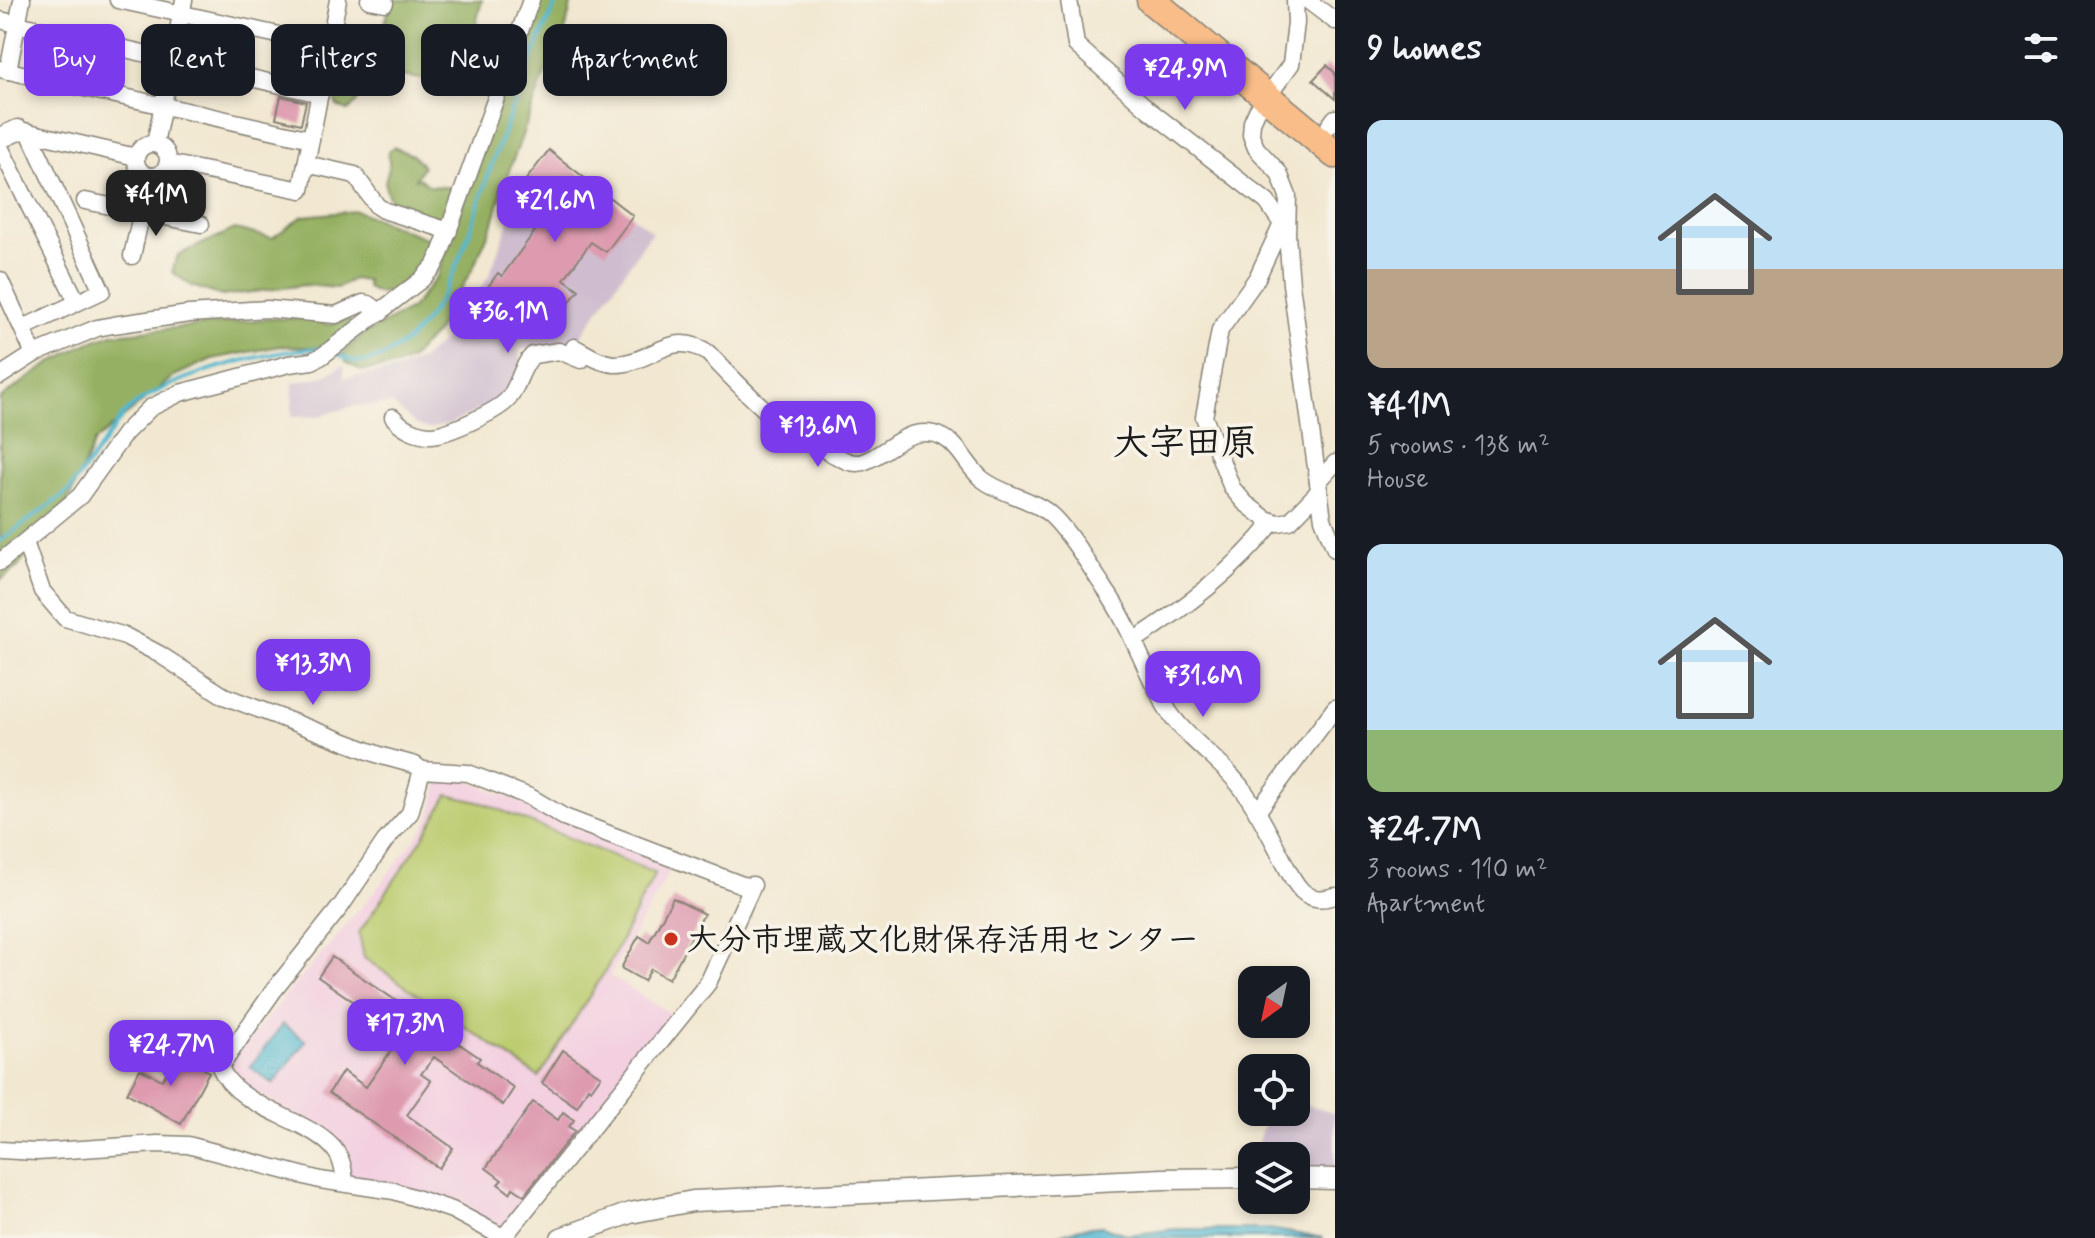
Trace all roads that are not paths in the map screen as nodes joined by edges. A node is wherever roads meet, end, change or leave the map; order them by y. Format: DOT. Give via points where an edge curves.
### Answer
graph roads {
  1 [pos="22,0"];
  2 [pos="118,0"];
  3 [pos="338,0"];
  4 [pos="531,0"];
  5 [pos="1069,0"];
  6 [pos="1151,0"];
  7 [pos="1176,0"];
  8 [pos="1295,0"];
  9 [pos="1318,3"];
  10 [pos="182,7"];
  11 [pos="0,20"];
  12 [pos="1335,21"];
  13 [pos="17,24"];
  14 [pos="333,24"];
  15 [pos="271,31"];
  16 [pos="141,53"];
  17 [pos="4,70"];
  18 [pos="1273,90"];
  19 [pos="165,96"];
  20 [pos="320,96"];
  21 [pos="163,105"];
  22 [pos="1333,125"];
  23 [pos="16,133"];
  24 [pos="311,139"];
  25 [pos="155,144"];
  26 [pos="0,147"];
  27 [pos="1335,154"];
  28 [pos="136,157"];
  29 [pos="168,163"];
  30 [pos="306,164"];
  31 [pos="150,176"];
  32 [pos="85,201"];
  33 [pos="141,212"];
  34 [pos="1285,223"];
  35 [pos="201,224"];
  36 [pos="449,231"];
  37 [pos="132,256"];
  38 [pos="0,280"];
  39 [pos="77,302"];
  40 [pos="381,313"];
  41 [pos="23,328"];
  42 [pos="574,347"];
  43 [pos="34,354"];
  44 [pos="633,361"];
  45 [pos="0,376"];
  46 [pos="393,417"];
  47 [pos="1335,463"];
  48 [pos="1319,486"];
  49 [pos="1273,522"];
  50 [pos="25,542"];
  51 [pos="1335,549"];
  52 [pos="0,562"];
  53 [pos="1135,640"];
  54 [pos="1335,708"];
  55 [pos="422,770"];
  56 [pos="1257,812"];
  57 [pos="1335,896"];
  58 [pos="0,1150"];
  59 [pos="1238,1178"];
  60 [pos="1310,1178"];
  61 [pos="1335,1179"];
  62 [pos="345,1183"];
  63 [pos="503,1237"];
  64 [pos="561,1238"];
  1 -- 13 [label="street"];
  2 -- 10 [label="street"];
  3 -- 14 [label="street"];
  4 -- 36 [label="street"];
  5 -- 34 [label="street" via="1076,45 1267,202"];
  6 -- 18 [label="highway"];
  7 -- 18 [label="highway"];
  8 -- 18 [label="street" via="1293,59"];
  9 -- 12 [label="street"];
  10 -- 15 [label="street"];
  11 -- 13 [label="street"];
  13 -- 16 [label="street"];
  13 -- 17 [label="street"];
  17 -- 21 [label="street"];
  18 -- 22 [label="highway"];
  18 -- 27 [label="highway"];
  18 -- 34 [label="street" via="1253,118 1251,135 1281,177 1288,196"];
  19 -- 21 [label="street"];
  20 -- 24 [label="street"];
  21 -- 24 [label="street"];
  21 -- 25 [label="street"];
  23 -- 28 [label="street"];
  23 -- 39 [label="street" via="102,291"];
  24 -- 30 [label="street"];
  25 -- 28 [label="street" via="141,148"];
  25 -- 29 [label="street" via="167,153"];
  26 -- 39 [label="street"];
  28 -- 31 [label="street" via="137,167"];
  29 -- 30 [label="street" via="301,190"];
  29 -- 31 [label="street"];
  30 -- 36 [label="street" via="355,175 383,210"];
  31 -- 33 [label="street"];
  32 -- 33 [label="street"];
  33 -- 35 [label="street"];
  33 -- 37 [label="street"];
  34 -- 48 [label="street"];
  34 -- 49 [label="street" via="1257,278 1220,330 1203,413 1232,488"];
  36 -- 40 [label="street" via="434,266"];
  38 -- 41 [label="street"];
  39 -- 41 [label="street"];
  40 -- 43 [label="street" via="363,303 336,315 278,309 189,314 97,328"];
  40 -- 50 [label="street" via="312,361 159,402 132,423 85,491"];
  41 -- 43 [label="street"];
  42 -- 44 [label="street" via="605,362"];
  43 -- 45 [label="street"];
  44 -- 46 [label="street" via="607,371 559,351 538,353 529,358 504,403 447,431 421,434"];
  44 -- 53 [label="street" via="667,346 698,345 779,424 851,463 868,460 908,435 940,436 962,452 984,480 1035,504 1057,522"];
  47 -- 48 [label="street"];
  48 -- 49 [label="street" via="1290,521"];
  48 -- 51 [label="street" via="1325,528"];
  49 -- 53 [label="street" via="1241,559"];
  50 -- 52 [label="street"];
  50 -- 55 [label="street" via="42,591 65,618 125,636 224,696"];
  53 -- 56 [label="street" via="1167,709 1226,767"];
  54 -- 56 [label="street"];
  55 -- 62 [label="street" via="410,813 220,1067 253,1101 335,1150"];
  55 -- 63 [label="street" via="468,773 581,824 753,885 708,983"];
  56 -- 57 [label="street" via="1298,887 1314,898"];
  58 -- 62 [label="street" via="188,1145"];
  59 -- 64 [label="street" via="693,1201 630,1213"];
  60 -- 61 [label="street"];
  62 -- 63 [label="street" via="382,1187 443,1207"];
}
